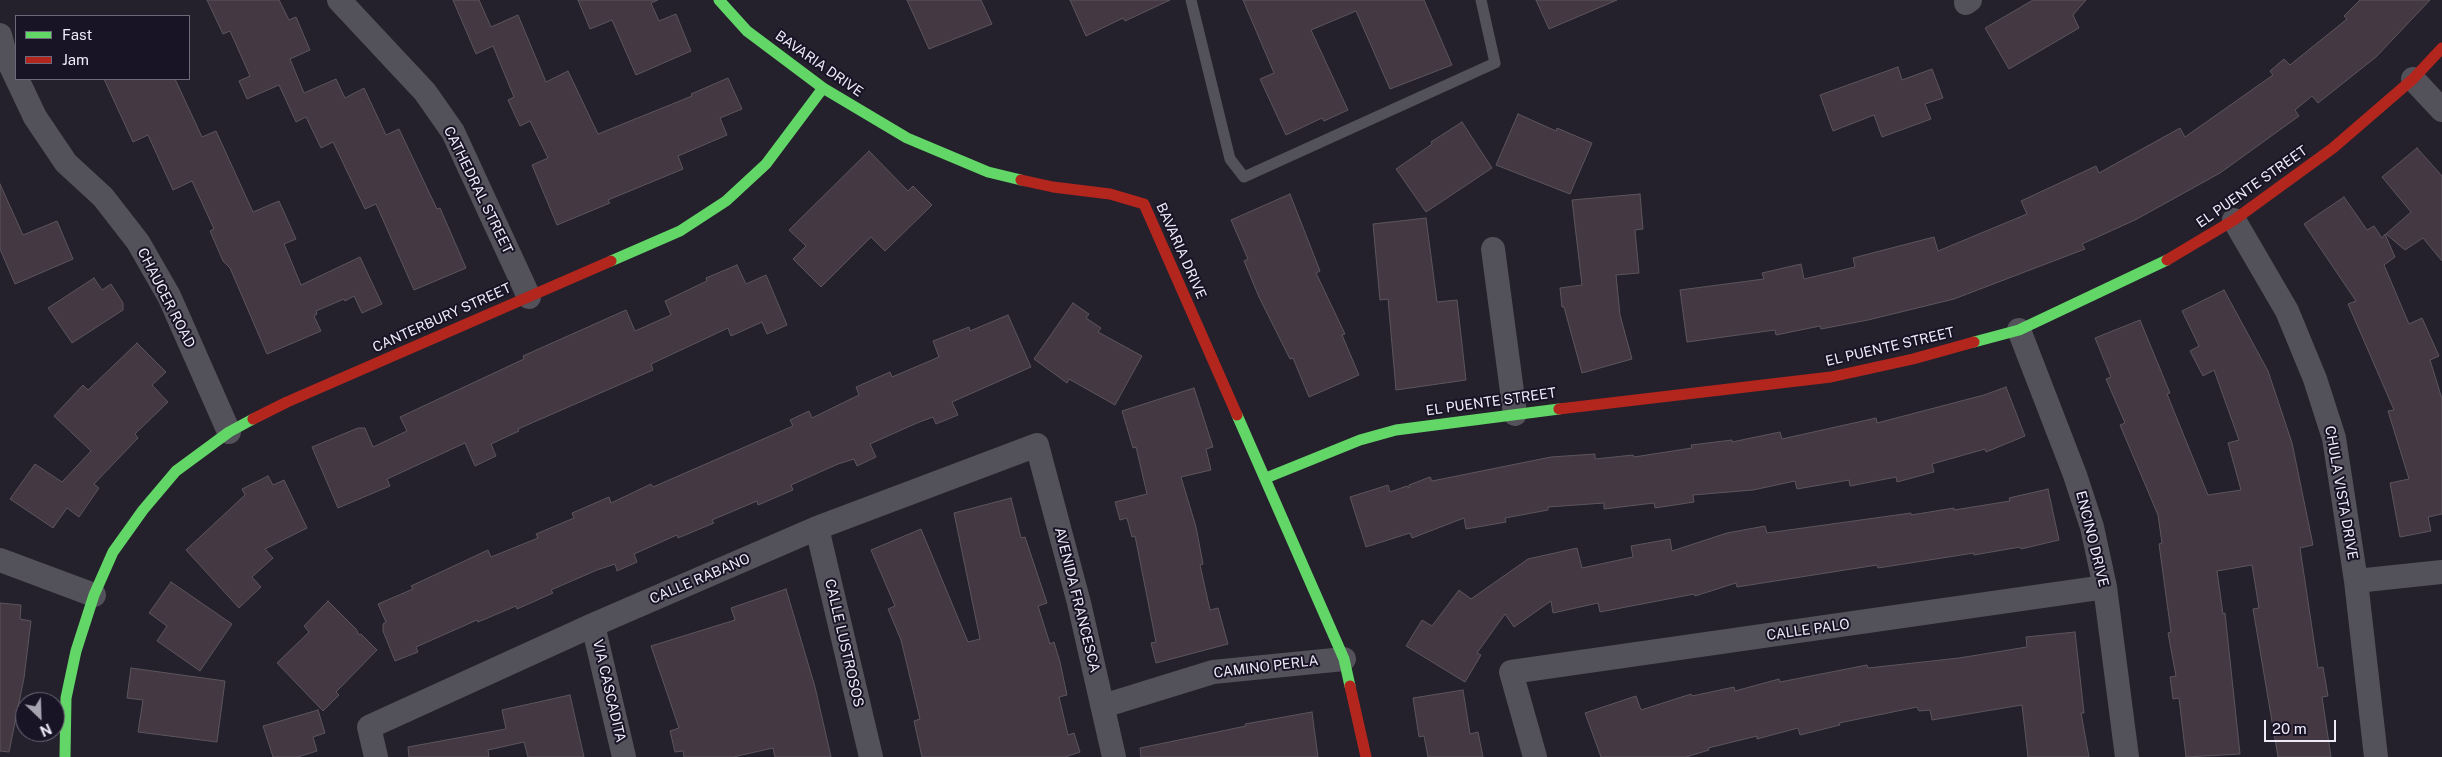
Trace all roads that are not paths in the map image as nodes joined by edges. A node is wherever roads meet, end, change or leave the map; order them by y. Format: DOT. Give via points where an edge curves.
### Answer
graph roads {
  1 [pos="339,0"];
  2 [pos="718,0"];
  3 [pos="1191,0"];
  4 [pos="1481,0"];
  5 [pos="0,35"];
  6 [pos="2442,48"];
  7 [pos="15,74"];
  8 [pos="18,80"];
  9 [pos="2413,80"];
  10 [pos="823,88"];
  11 [pos="2442,110"];
  12 [pos="2234,220"];
  13 [pos="1493,249"];
  14 [pos="529,297"];
  15 [pos="2020,330"];
  16 [pos="1515,414"];
  17 [pos="229,432"];
  18 [pos="1037,445"];
  19 [pos="1266,478"];
  20 [pos="818,528"];
  21 [pos="0,560"];
  22 [pos="2442,572"];
  23 [pos="2356,581"];
  24 [pos="2105,587"];
  25 [pos="94,595"];
  26 [pos="593,625"];
  27 [pos="1344,658"];
  28 [pos="1103,706"];
  29 [pos="65,757"];
  30 [pos="376,757"];
  31 [pos="624,757"];
  32 [pos="871,757"];
  33 [pos="1114,757"];
  34 [pos="1366,757"];
  35 [pos="1535,757"];
  36 [pos="2127,757"];
  37 [pos="2376,757"];
  1 -- 14 [label="street, CATHEDRAL STREET" via="426,92 453,132"];
  2 -- 10 [label="street, BAVARIA DRIVE" via="747,31"];
  3 -- 4 [label="lane" via="1230,159 1244,177 1495,62"];
  5 -- 7 [label="street, CHAUCER ROAD"];
  6 -- 9 [label="street, EL PUENTE STREET"];
  8 -- 17 [label="street, CHAUCER ROAD" via="35,117 66,163 103,197 138,242 169,296"];
  9 -- 11 [label="street"];
  9 -- 12 [label="street, EL PUENTE STREET" via="2333,148"];
  10 -- 14 [label="street, CANTERBURY STREET" via="766,164 726,201 680,231"];
  10 -- 19 [label="street, BAVARIA DRIVE" via="907,138 988,172 1053,187 1110,194 1144,204"];
  12 -- 15 [label="street, EL PUENTE STREET" via="2180,254"];
  12 -- 23 [label="street, CHULA VISTA DRIVE" via="2287,311 2316,379 2334,438"];
  13 -- 16 [label="street"];
  14 -- 17 [label="street, CANTERBURY STREET" via="287,402"];
  15 -- 16 [label="street, EL PUENTE STREET" via="1831,377"];
  15 -- 24 [label="street, ENCINO DRIVE" via="2076,475"];
  16 -- 19 [label="street, EL PUENTE STREET" via="1387,433 1360,440"];
  17 -- 25 [label="street, CANTERBURY STREET" via="176,471 143,510 113,552"];
  18 -- 20 [label="street, CALLE RABANO"];
  18 -- 28 [label="street, AVENIDA FRANCESCA"];
  19 -- 27 [label="street, BAVARIA DRIVE"];
  20 -- 26 [label="street, CALLE RABANO"];
  20 -- 32 [label="street, CALLE LUSTROSOS"];
  21 -- 25 [label="street"];
  22 -- 23 [label="street"];
  23 -- 37 [label="street, CHULA VISTA DRIVE"];
  24 -- 35 [label="street, CALLE PALO" via="1511,672"];
  24 -- 36 [label="street, ENCINO DRIVE"];
  25 -- 29 [label="street, CANTERBURY STREET" via="76,651 66,698"];
  26 -- 30 [label="street, CALLE RABANO" via="369,726"];
  26 -- 31 [label="street, VIA CASCADITA"];
  27 -- 28 [label="street, CAMINO PERLA" via="1213,672"];
  27 -- 34 [label="street, BAVARIA DRIVE"];
  28 -- 33 [label="street, AVENIDA FRANCESCA"];
}
